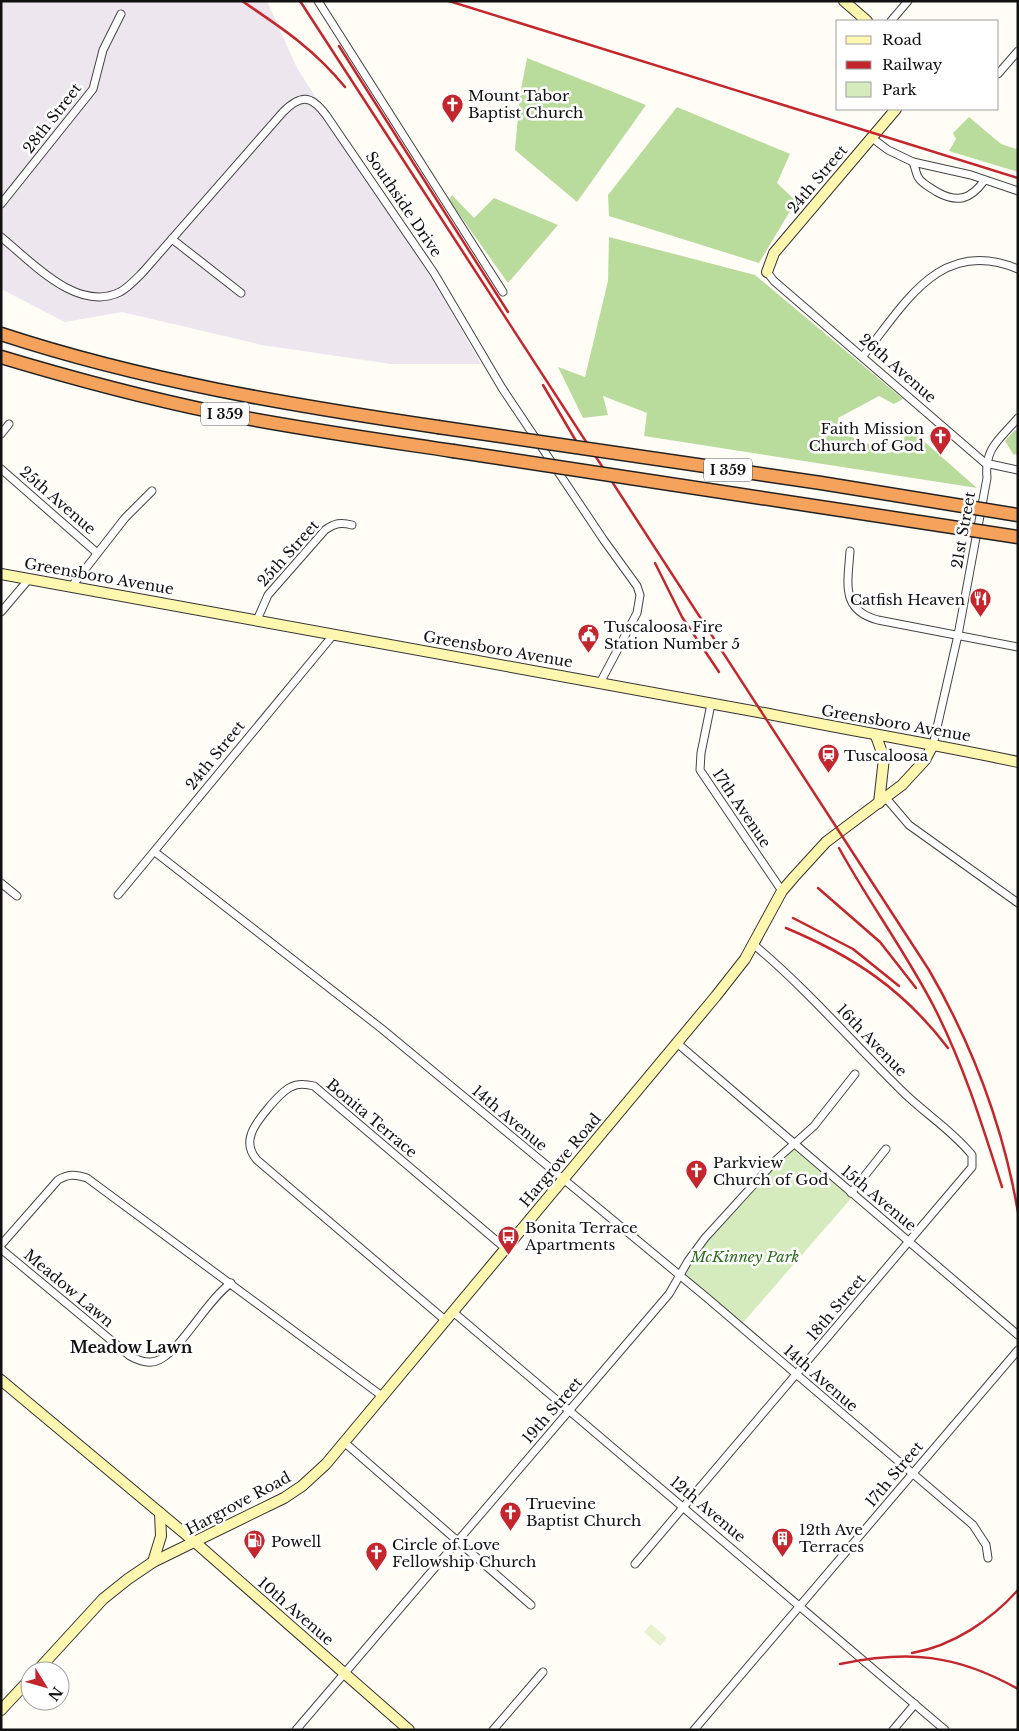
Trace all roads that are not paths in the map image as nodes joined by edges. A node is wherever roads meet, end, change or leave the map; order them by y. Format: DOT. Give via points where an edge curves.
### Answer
graph roads {
  1 [pos="318,1"];
  2 [pos="844,1"];
  3 [pos="908,1"];
  4 [pos="121,14"];
  5 [pos="866,20"];
  6 [pos="892,20"];
  7 [pos="1018,51"];
  8 [pos="999,73"];
  9 [pos="895,110"];
  10 [pos="872,138"];
  11 [pos="913,162"];
  12 [pos="984,181"];
  13 [pos="1018,191"];
  14 [pos="1,204"];
  15 [pos="1,237"];
  16 [pos="172,239"];
  17 [pos="1018,268"];
  18 [pos="767,272"];
  19 [pos="503,292"];
  20 [pos="241,293"];
  21 [pos="1,334"];
  22 [pos="1,356"];
  23 [pos="863,356"];
  24 [pos="1018,418"];
  25 [pos="9,424"];
  26 [pos="1,434"];
  27 [pos="985,464"];
  28 [pos="1,469"];
  29 [pos="1018,470"];
  30 [pos="152,491"];
  31 [pos="1018,515"];
  32 [pos="352,525"];
  33 [pos="1018,537"];
  34 [pos="850,551"];
  35 [pos="96,552"];
  36 [pos="1,574"];
  37 [pos="29,579"];
  38 [pos="72,586"];
  39 [pos="1,612"];
  40 [pos="257,620"];
  41 [pos="334,634"];
  42 [pos="958,635"];
  43 [pos="1018,647"];
  44 [pos="600,683"];
  45 [pos="710,704"];
  46 [pos="876,736"];
  47 [pos="933,744"];
  48 [pos="1018,762"];
  49 [pos="883,801"];
  50 [pos="155,852"];
  51 [pos="1,883"];
  52 [pos="782,891"];
  53 [pos="118,895"];
  54 [pos="17,896"];
  55 [pos="1018,903"];
  56 [pos="753,944"];
  57 [pos="677,1043"];
  58 [pos="855,1074"];
  59 [pos="794,1143"];
  60 [pos="886,1149"];
  61 [pos="972,1155"];
  62 [pos="563,1180"];
  63 [pos="851,1193"];
  64 [pos="909,1241"];
  65 [pos="1,1245"];
  66 [pos="505,1248"];
  67 [pos="1,1249"];
  68 [pos="680,1275"];
  69 [pos="231,1283"];
  70 [pos="452,1311"];
  71 [pos="445,1320"];
  72 [pos="1018,1335"];
  73 [pos="1018,1350"];
  74 [pos="798,1374"];
  75 [pos="1,1380"];
  76 [pos="382,1396"];
  77 [pos="570,1410"];
  78 [pos="344,1442"];
  79 [pos="912,1474"];
  80 [pos="684,1507"];
  81 [pos="160,1514"];
  82 [pos="457,1542"];
  83 [pos="196,1543"];
  84 [pos="988,1558"];
  85 [pos="153,1562"];
  86 [pos="635,1564"];
  87 [pos="531,1605"];
  88 [pos="800,1606"];
  89 [pos="46,1661"];
  90 [pos="543,1672"];
  91 [pos="345,1674"];
  92 [pos="20,1690"];
  93 [pos="914,1704"];
  94 [pos="1,1710"];
  95 [pos="296,1730"];
  96 [pos="410,1730"];
  97 [pos="493,1730"];
  98 [pos="694,1730"];
  99 [pos="893,1730"];
  100 [pos="945,1730"];
  1 -- 19 [label="street"];
  2 -- 5 [label="main road"];
  3 -- 6 [label="street"];
  4 -- 14 [label="street, 28th Street" via="103,50 93,89"];
  7 -- 8 [label="street"];
  9 -- 10 [label="main road, 24th Street"];
  10 -- 11 [label="street"];
  10 -- 18 [label="main road, 24th Street" via="774,253"];
  11 -- 12 [label="street"];
  11 -- 12 [label="street" via="918,177 949,198 962,198"];
  12 -- 13 [label="street"];
  15 -- 16 [label="street, Southside Drive" via="65,288 93,297 112,295 130,286"];
  16 -- 20 [label="street"];
  16 -- 44 [label="street, Southside Drive" via="290,105 307,98 321,108 434,273 502,388 638,586 637,614"];
  17 -- 23 [label="street" via="985,259 955,263 932,276 918,288"];
  18 -- 23 [label="street, 26th Avenue"];
  21 -- 31 [label="highway, I 359, bridge" via="75,357 262,400"];
  22 -- 33 [label="highway, I 359, bridge" via="112,388 281,424"];
  23 -- 27 [label="street, 26th Avenue"];
  24 -- 27 [label="street, 21st Street" via="988,453"];
  25 -- 26 [label="street"];
  27 -- 29 [label="street"];
  27 -- 42 [label="street, 21st Street" via="987,478"];
  28 -- 35 [label="street, 25th Avenue"];
  30 -- 35 [label="street"];
  32 -- 40 [label="street, 25th Street" via="333,524 325,530 268,595"];
  34 -- 42 [label="street" via="850,599 861,614"];
  35 -- 38 [label="street"];
  36 -- 37 [label="main road, Greensboro Avenue"];
  37 -- 38 [label="main road, Greensboro Avenue"];
  37 -- 39 [label="street"];
  38 -- 40 [label="main road, Greensboro Avenue"];
  40 -- 41 [label="main road, Greensboro Avenue"];
  41 -- 44 [label="main road, Greensboro Avenue"];
  41 -- 50 [label="street, 24th Street"];
  42 -- 43 [label="street"];
  42 -- 47 [label="street, 21st Street"];
  44 -- 45 [label="main road, Greensboro Avenue"];
  45 -- 46 [label="main road, Greensboro Avenue"];
  45 -- 52 [label="street, 17th Avenue" via="700,770"];
  46 -- 47 [label="main road, Greensboro Avenue"];
  46 -- 49 [label="main road" via="884,758"];
  47 -- 48 [label="main road, Greensboro Avenue"];
  47 -- 49 [label="main road, Hargrove Road" via="917,770"];
  49 -- 52 [label="main road, Hargrove Road" via="826,842"];
  49 -- 55 [label="street" via="909,825"];
  50 -- 53 [label="street, 24th Street"];
  50 -- 62 [label="street, 14th Avenue" via="382,1029"];
  51 -- 54 [label="street"];
  52 -- 56 [label="main road, Hargrove Road"];
  56 -- 57 [label="main road, Hargrove Road"];
  56 -- 61 [label="street, 16th Avenue"];
  57 -- 59 [label="street, 15th Avenue"];
  57 -- 62 [label="main road, Hargrove Road"];
  58 -- 59 [label="street, 19th Street" via="814,1126"];
  59 -- 63 [label="street, 15th Avenue"];
  59 -- 68 [label="street, 19th Street" via="718,1224"];
  60 -- 63 [label="street"];
  61 -- 64 [label="street, 18th Street" via="972,1167"];
  62 -- 66 [label="main road, Hargrove Road"];
  62 -- 68 [label="street, 14th Avenue"];
  63 -- 64 [label="street, 15th Avenue"];
  64 -- 72 [label="street, 15th Avenue"];
  64 -- 74 [label="street, 18th Street"];
  65 -- 69 [label="street" via="58,1180 67,1175 77,1175 95,1182"];
  66 -- 70 [label="main road, Hargrove Road"];
  66 -- 71 [label="street, Bonita Terrace" via="314,1086 300,1084 286,1090 256,1125 250,1145 257,1160"];
  67 -- 69 [label="street, Meadow Lawn" via="130,1356 148,1362 166,1356 219,1292"];
  68 -- 74 [label="street, 14th Avenue"];
  68 -- 77 [label="street, 19th Street" via="669,1294"];
  69 -- 76 [label="street"];
  70 -- 71 [label="main road, Hargrove Road"];
  70 -- 77 [label="street, 12th Avenue"];
  71 -- 76 [label="main road, Hargrove Road"];
  73 -- 79 [label="street, 17th Street"];
  74 -- 79 [label="street, 14th Avenue"];
  74 -- 80 [label="street, 18th Street"];
  75 -- 81 [label="main road, 10th Avenue"];
  76 -- 78 [label="main road, Hargrove Road"];
  77 -- 80 [label="street, 12th Avenue"];
  77 -- 82 [label="street, 19th Street"];
  78 -- 82 [label="street"];
  78 -- 83 [label="main road, Hargrove Road" via="326,1464 297,1490"];
  79 -- 84 [label="street, 14th Avenue" via="973,1525 986,1544"];
  79 -- 88 [label="street, 17th Street"];
  80 -- 86 [label="street, 18th Street"];
  80 -- 88 [label="street, 12th Avenue"];
  81 -- 83 [label="main road, 10th Avenue"];
  81 -- 85 [label="main road" via="161,1536"];
  82 -- 87 [label="street"];
  82 -- 91 [label="street, 19th Street"];
  83 -- 85 [label="main road, Hargrove Road"];
  83 -- 91 [label="main road, 10th Avenue"];
  85 -- 89 [label="main road, Hargrove Road" via="103,1599"];
  88 -- 93 [label="street, 12th Avenue"];
  88 -- 98 [label="street, 17th Street"];
  90 -- 97 [label="street"];
  91 -- 95 [label="street, 19th Street"];
  91 -- 96 [label="main road, 10th Avenue"];
  92 -- 94 [label="main road"];
  93 -- 99 [label="street"];
  93 -- 100 [label="street, 12th Avenue"];
}
